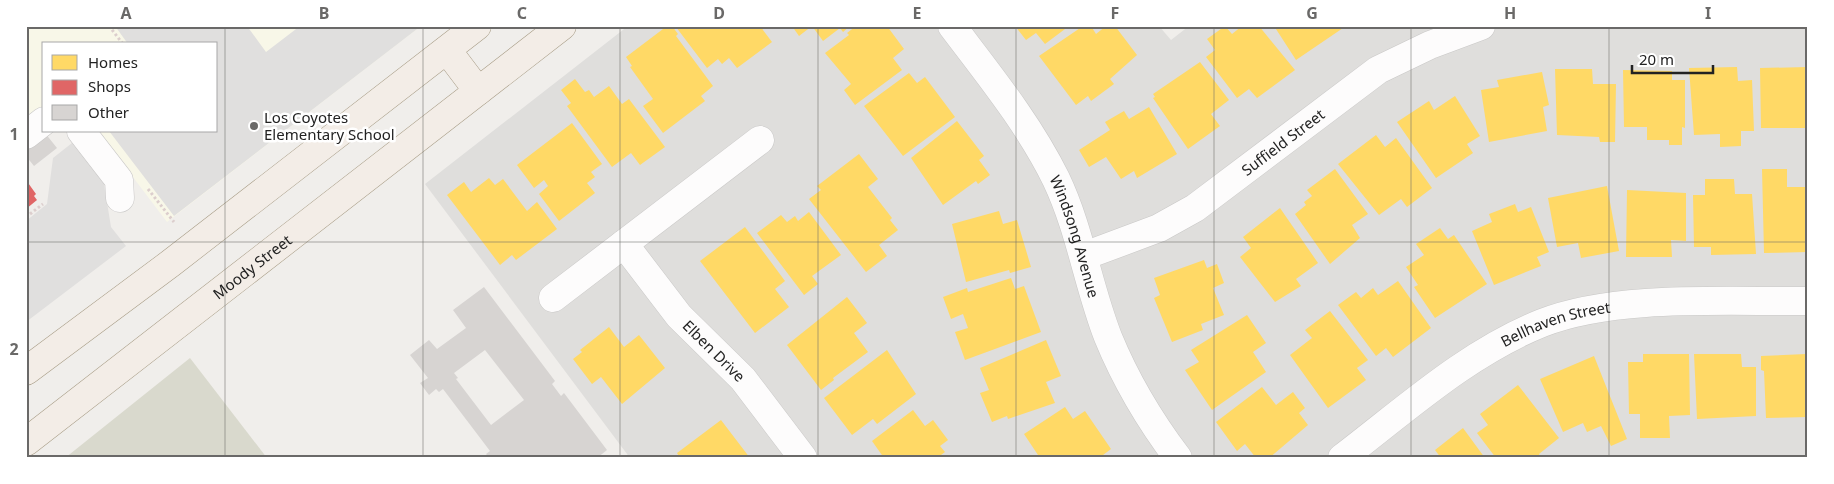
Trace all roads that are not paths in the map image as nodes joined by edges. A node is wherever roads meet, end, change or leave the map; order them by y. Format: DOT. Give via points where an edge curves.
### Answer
graph roads {
  1 [pos="477,26"];
  2 [pos="562,26"];
  3 [pos="952,26"];
  4 [pos="1481,26"];
  5 [pos="447,50"];
  6 [pos="478,91"];
  7 [pos="42,123"];
  8 [pos="81,132"];
  9 [pos="26,135"];
  10 [pos="760,140"];
  11 [pos="120,198"];
  12 [pos="624,244"];
  13 [pos="1084,256"];
  14 [pos="553,298"];
  15 [pos="1808,301"];
  16 [pos="26,371"];
  17 [pos="26,442"];
  18 [pos="803,458"];
  19 [pos="1178,458"];
  20 [pos="1342,458"];
  1 -- 5 [label="main road"];
  2 -- 6 [label="main road, Moody Street"];
  3 -- 13 [label="street, Windsong Avenue" via="1027,129 1056,180"];
  4 -- 13 [label="street, Suffield Street" via="1430,45 1378,70 1195,208 1159,228"];
  5 -- 6 [label="main road"];
  5 -- 16 [label="main road"];
  6 -- 17 [label="main road, Moody Street"];
  7 -- 9 [label="street"];
  8 -- 11 [label="street" via="119,180"];
  10 -- 12 [label="street"];
  12 -- 14 [label="street"];
  12 -- 18 [label="street, Elben Drive" via="679,316 743,379"];
  13 -- 19 [label="street, Windsong Avenue" via="1108,336 1131,387"];
  15 -- 20 [label="street, Bellhaven Street" via="1666,302 1603,307 1543,322 1482,352"];
}
